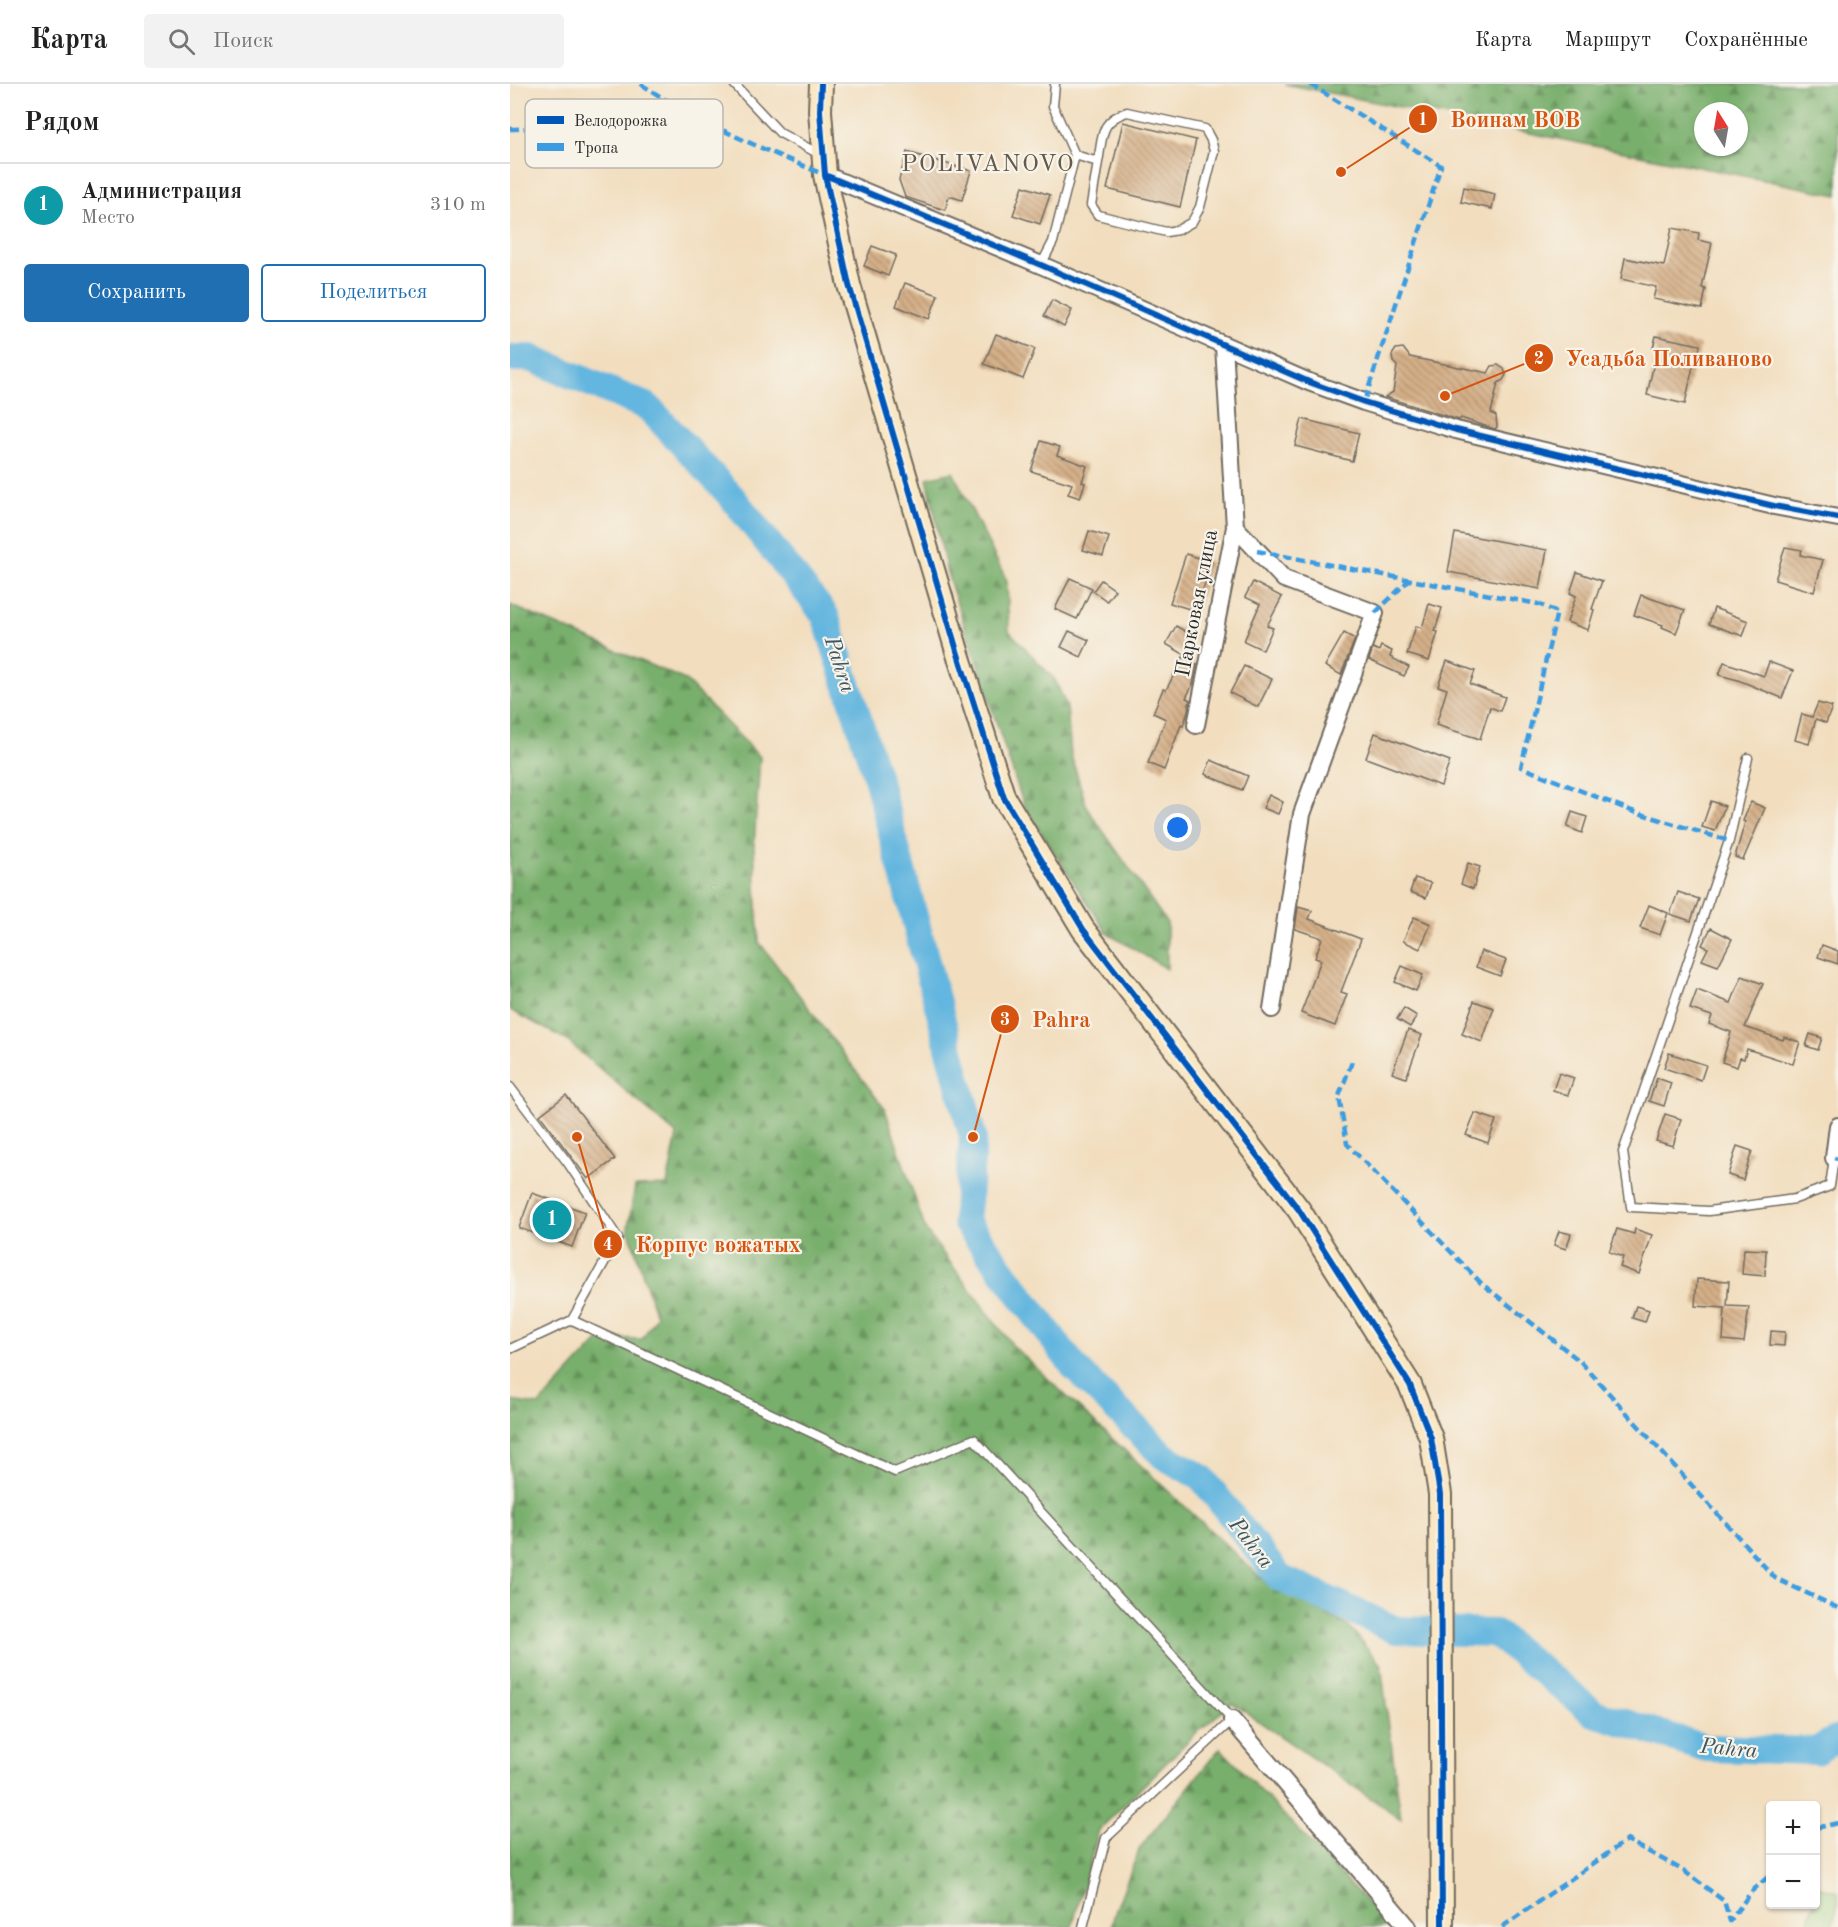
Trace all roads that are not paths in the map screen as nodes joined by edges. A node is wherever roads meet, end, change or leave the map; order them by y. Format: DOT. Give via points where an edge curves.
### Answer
graph roads {
  1 [pos="734,84"];
  2 [pos="820,84"];
  3 [pos="1055,84"];
  4 [pos="1075,155"];
  5 [pos="1098,162"];
  6 [pos="824,165"];
  7 [pos="1041,265"];
  8 [pos="1224,346"];
  9 [pos="1838,518"];
  10 [pos="1235,527"];
  11 [pos="1196,725"];
  12 [pos="1748,758"];
  13 [pos="1272,1009"];
  14 [pos="510,1087"];
  15 [pos="1838,1126"];
  16 [pos="1834,1158"];
  17 [pos="572,1320"];
  18 [pos="510,1349"];
  19 [pos="1232,1720"];
  20 [pos="1083,1927"];
  21 [pos="1408,1927"];
  22 [pos="1442,1927"];
  1 -- 6 [label="lane" via="780,133"];
  2 -- 6 [label="street"];
  3 -- 4 [label="lane" via="1053,106"];
  4 -- 5 [label="lane"];
  4 -- 7 [label="lane" via="1053,242"];
  5 -- 5 [label="lane" via="1091,205 1098,215 1166,232 1192,222 1200,207 1214,151 1205,129 1126,112 1107,122"];
  6 -- 7 [label="street"];
  6 -- 22 [label="street" via="849,285 1004,798 1083,929 1299,1210 1410,1385 1431,1438 1440,1494"];
  7 -- 8 [label="street"];
  8 -- 9 [label="street" via="1364,402 1455,430"];
  8 -- 10 [label="street, Парковая улица"];
  10 -- 11 [label="street, Парковая улица"];
  10 -- 13 [label="street" via="1284,579 1375,613 1302,814"];
  12 -- 16 [label="lane" via="1728,841 1623,1152 1631,1207 1709,1210 1795,1199 1830,1186"];
  14 -- 17 [label="lane" via="618,1238"];
  15 -- 16 [label="street"];
  17 -- 18 [label="lane"];
  17 -- 19 [label="lane" via="895,1472 974,1439"];
  19 -- 20 [label="lane" via="1106,1838"];
  19 -- 21 [label="street"];
}
